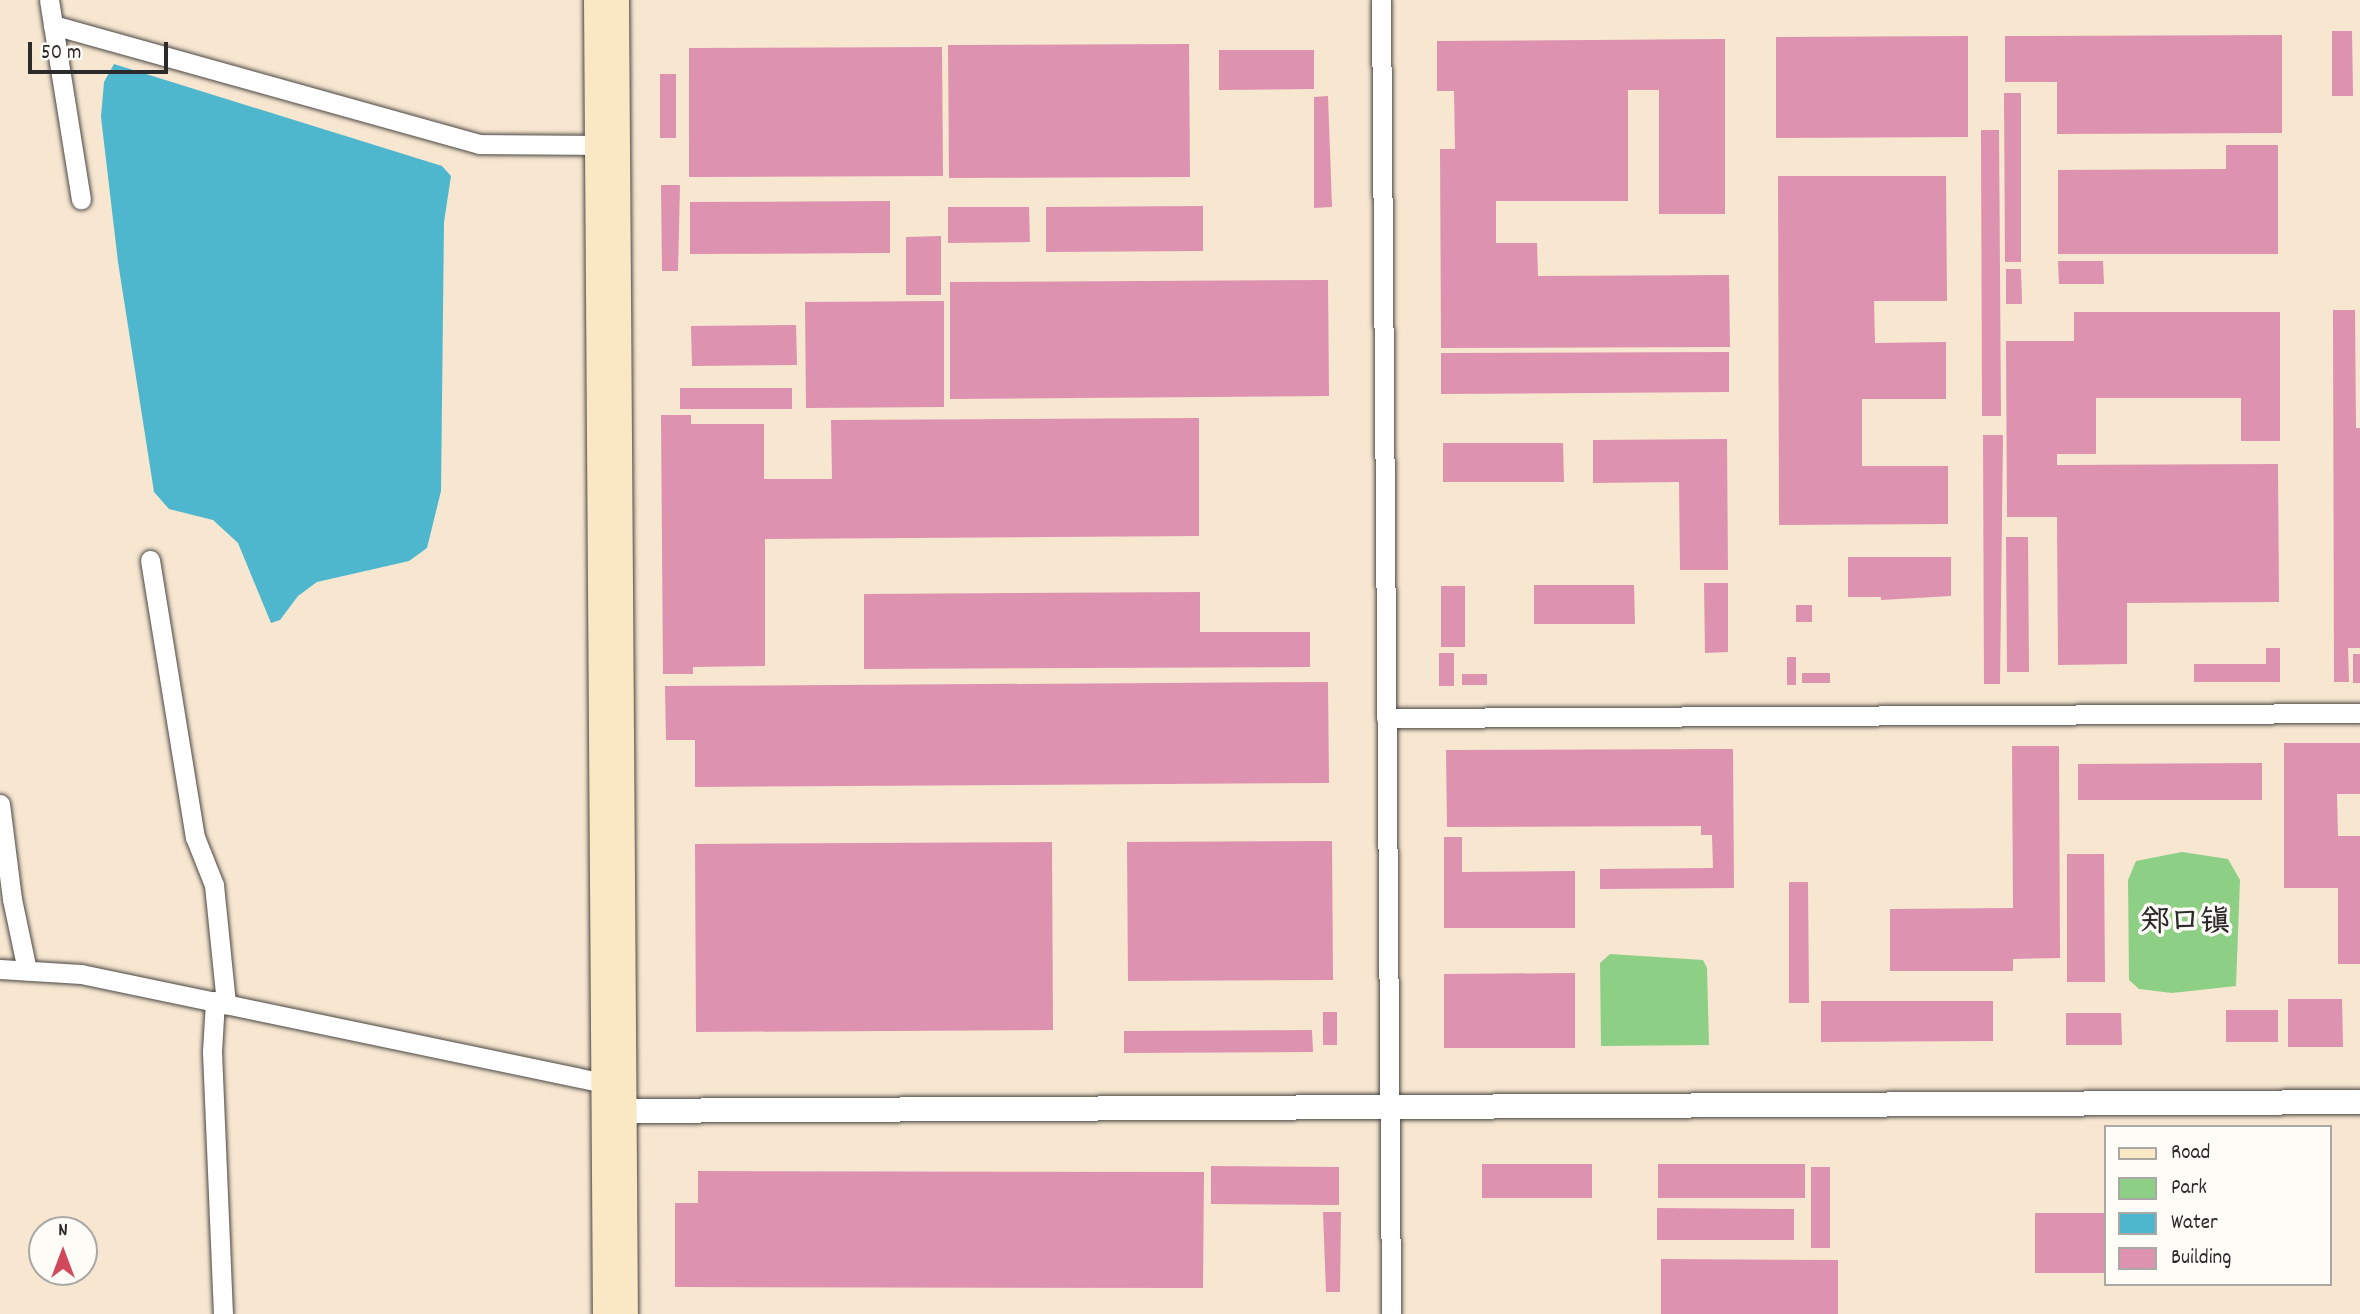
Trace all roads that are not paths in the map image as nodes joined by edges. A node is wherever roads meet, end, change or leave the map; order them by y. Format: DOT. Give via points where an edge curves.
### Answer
graph roads {
  1 [pos="50,0"];
  2 [pos="597,0"];
  3 [pos="616,0"];
  4 [pos="1381,0"];
  5 [pos="53,25"];
  6 [pos="598,145"];
  7 [pos="81,199"];
  8 [pos="150,560"];
  9 [pos="2360,713"];
  10 [pos="1386,718"];
  11 [pos="0,804"];
  12 [pos="0,969"];
  13 [pos="27,970"];
  14 [pos="220,1002"];
  15 [pos="604,1083"];
  16 [pos="2360,1102"];
  17 [pos="1389,1107"];
  18 [pos="614,1111"];
  19 [pos="223,1314"];
  20 [pos="606,1314"];
  21 [pos="625,1314"];
  22 [pos="1391,1314"];
  1 -- 5 [label="street"];
  2 -- 6 [label="main road"];
  3 -- 18 [label="main road"];
  4 -- 10 [label="street"];
  5 -- 6 [label="street" via="480,144"];
  5 -- 7 [label="street"];
  6 -- 15 [label="main road"];
  8 -- 14 [label="street" via="195,837 214,885"];
  9 -- 10 [label="street"];
  10 -- 17 [label="street"];
  11 -- 13 [label="street"];
  12 -- 13 [label="street"];
  13 -- 14 [label="street" via="81,974"];
  14 -- 15 [label="street"];
  14 -- 19 [label="street" via="212,1052"];
  15 -- 18 [label="main road"];
  16 -- 17 [label="street"];
  17 -- 18 [label="street"];
  17 -- 22 [label="street"];
  18 -- 20 [label="main road"];
  18 -- 21 [label="main road"];
}
